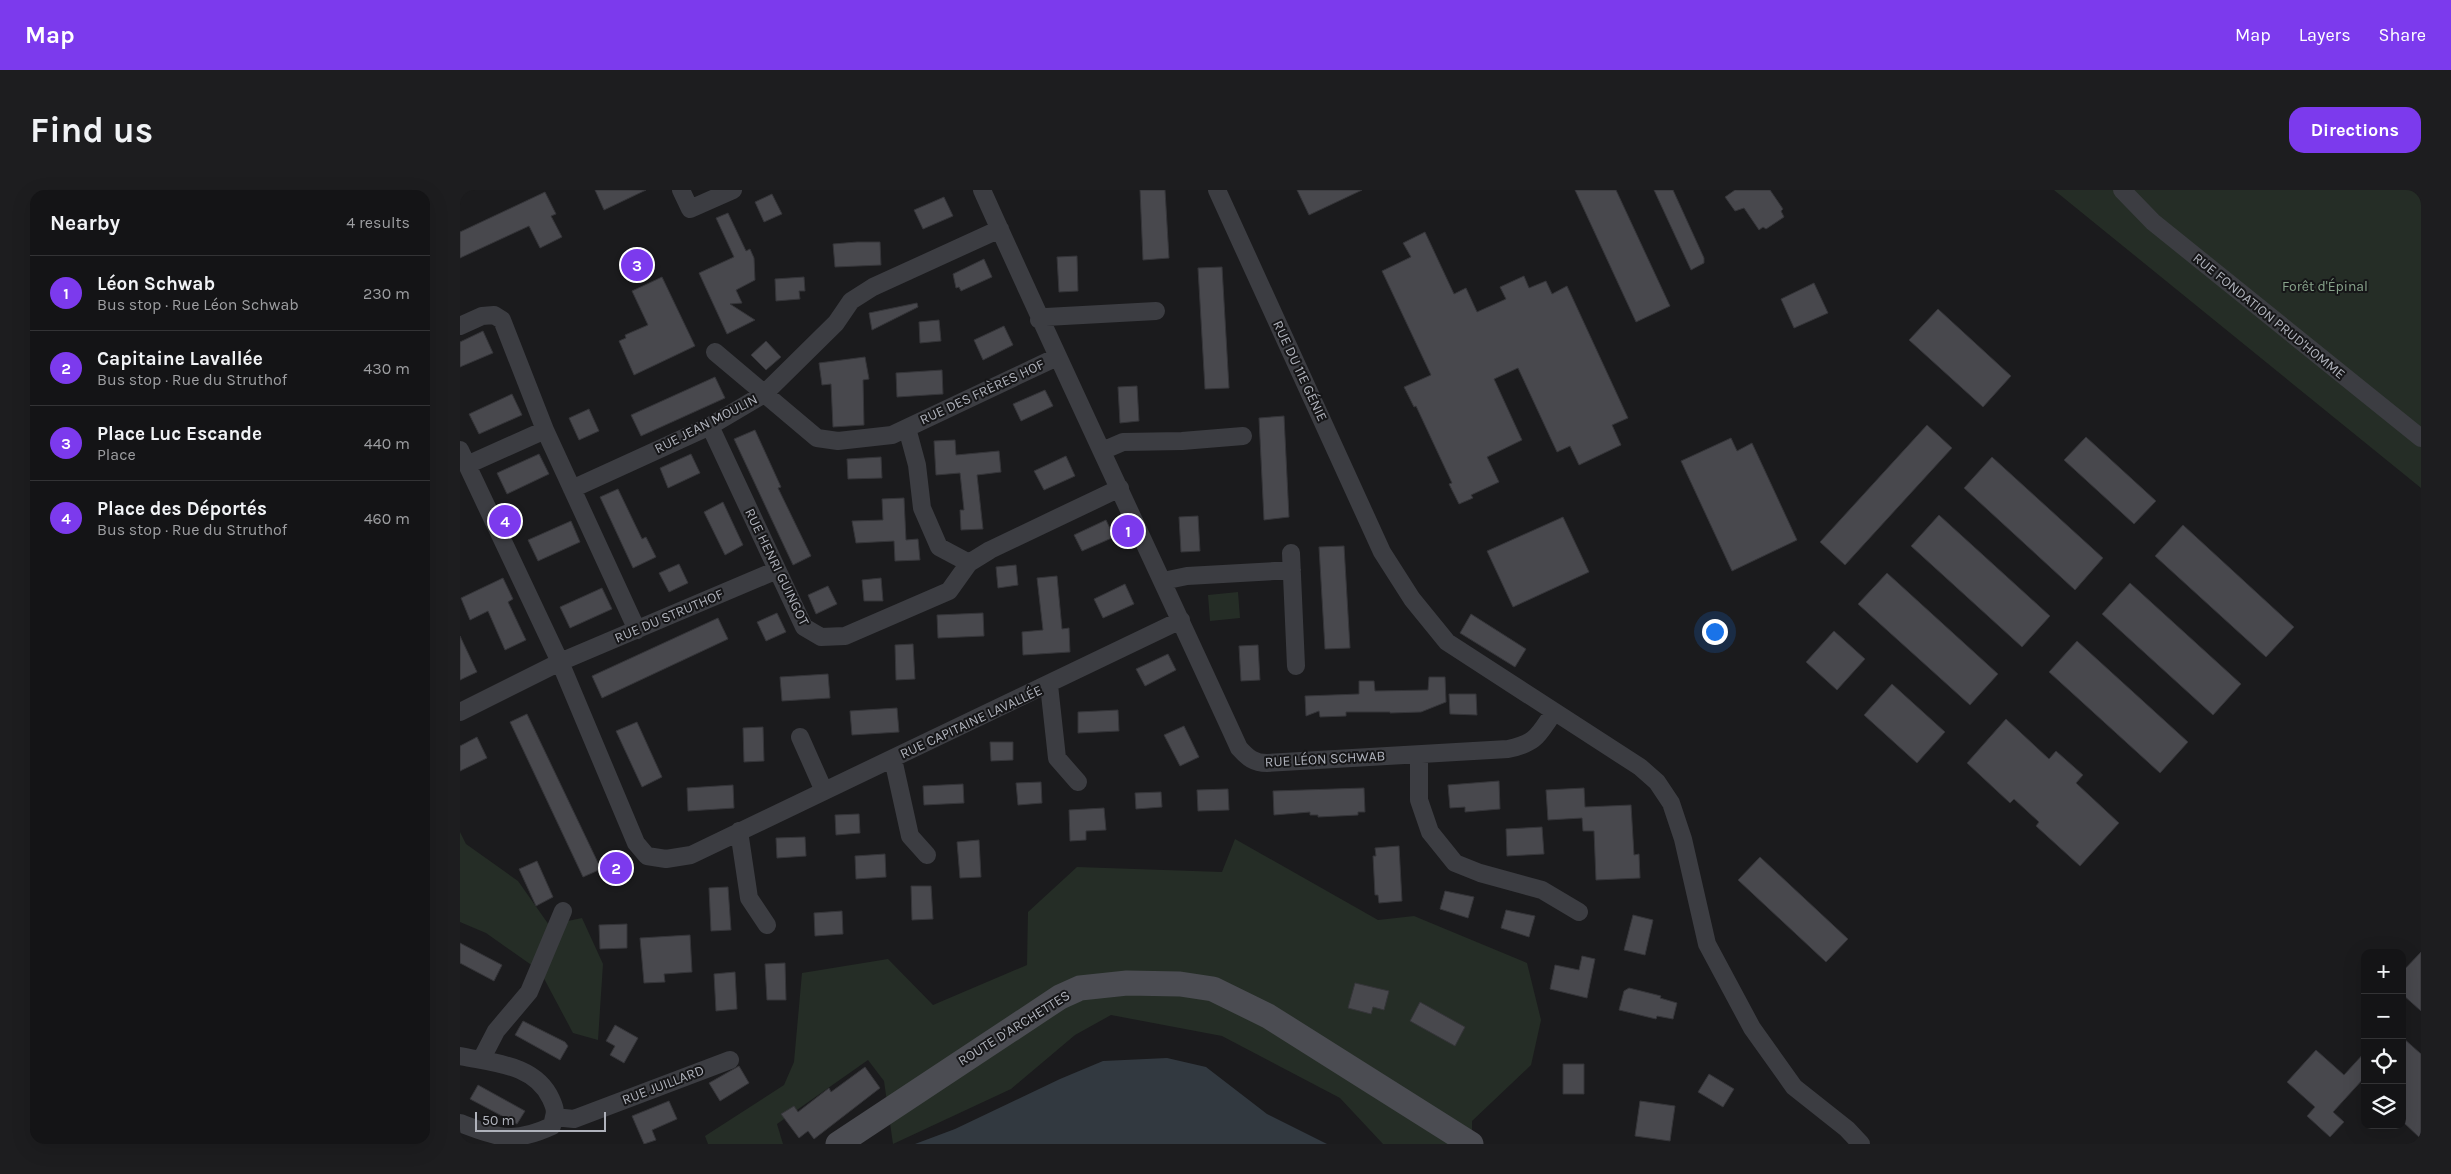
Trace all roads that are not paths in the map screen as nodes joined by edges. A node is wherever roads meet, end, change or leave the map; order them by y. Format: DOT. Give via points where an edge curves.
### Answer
graph roads {
  1 [pos="680,190"];
  2 [pos="734,190"];
  3 [pos="982,190"];
  4 [pos="1216,190"];
  5 [pos="2122,190"];
  6 [pos="1000,228"];
  7 [pos="1156,311"];
  8 [pos="1039,320"];
  9 [pos="460,326"];
  10 [pos="714,352"];
  11 [pos="1057,357"];
  12 [pos="764,394"];
  13 [pos="710,426"];
  14 [pos="906,428"];
  15 [pos="545,430"];
  16 [pos="1243,436"];
  17 [pos="2421,438"];
  18 [pos="1102,452"];
  19 [pos="463,458"];
  20 [pos="1120,488"];
  21 [pos="572,489"];
  22 [pos="969,562"];
  23 [pos="777,570"];
  24 [pos="1163,580"];
  25 [pos="1181,620"];
  26 [pos="636,630"];
  27 [pos="560,662"];
  28 [pos="1296,666"];
  29 [pos="1050,685"];
  30 [pos="460,712"];
  31 [pos="1554,712"];
  32 [pos="800,737"];
  33 [pos="1419,755"];
  34 [pos="893,759"];
  35 [pos="1078,782"];
  36 [pos="824,791"];
  37 [pos="739,831"];
  38 [pos="926,855"];
  39 [pos="563,911"];
  40 [pos="1579,912"];
  41 [pos="768,925"];
  42 [pos="460,1056"];
  43 [pos="481,1060"];
  44 [pos="730,1060"];
  45 [pos="554,1117"];
  46 [pos="460,1123"];
  47 [pos="838,1144"];
  48 [pos="1471,1144"];
  49 [pos="1861,1144"];
  1 -- 2 [label="street" via="690,209"];
  3 -- 6 [label="street, RUE LÉON SCHWAB"];
  4 -- 31 [label="street, RUE DU 11E GÉNIE" via="1382,552 1412,599 1447,642"];
  5 -- 17 [label="street, RUE FONDATION PRUD'HOMME" via="2160,228"];
  6 -- 8 [label="street, RUE LÉON SCHWAB"];
  6 -- 12 [label="street, RUE JEAN MOULIN" via="873,287 851,301 836,323"];
  7 -- 8 [label="street"];
  8 -- 11 [label="street, RUE LÉON SCHWAB"];
  9 -- 15 [label="street" via="482,316 494,315 502,320"];
  10 -- 12 [label="street, RUE DES FRÈRES HOF"];
  11 -- 14 [label="street, RUE DES FRÈRES HOF"];
  11 -- 18 [label="street, RUE LÉON SCHWAB"];
  12 -- 13 [label="street, RUE JEAN MOULIN"];
  12 -- 14 [label="street, RUE DES FRÈRES HOF" via="817,438 838,441 892,435"];
  13 -- 21 [label="street, RUE JEAN MOULIN"];
  13 -- 23 [label="street, RUE HENRI GUINGOT"];
  14 -- 22 [label="street, RUE DES FRÈRES HOF" via="917,465 922,508 939,546"];
  15 -- 19 [label="street"];
  15 -- 21 [label="street"];
  16 -- 18 [label="street" via="1123,442"];
  18 -- 20 [label="street, RUE LÉON SCHWAB"];
  19 -- 27 [label="street"];
  20 -- 22 [label="street, RUE HENRI GUINGOT"];
  20 -- 24 [label="street, RUE LÉON SCHWAB"];
  21 -- 26 [label="street"];
  22 -- 23 [label="street, RUE HENRI GUINGOT" via="949,591 845,636 821,637 804,627"];
  23 -- 26 [label="street, RUE DU STRUTHOF"];
  24 -- 25 [label="street, RUE LÉON SCHWAB"];
  24 -- 28 [label="street" via="1291,562"];
  25 -- 29 [label="street, RUE CAPITAINE LAVALLÉE"];
  25 -- 33 [label="street, RUE LÉON SCHWAB" via="1239,748 1248,758 1260,763"];
  26 -- 27 [label="street, RUE DU STRUTHOF"];
  27 -- 30 [label="street, RUE DU STRUTHOF"];
  27 -- 37 [label="street, RUE CAPITAINE LAVALLÉE" via="636,843 647,856 666,859 691,855"];
  29 -- 34 [label="street, RUE CAPITAINE LAVALLÉE"];
  29 -- 35 [label="street, RUE CAPITAINE LAVALLÉE" via="1057,758"];
  31 -- 33 [label="street, RUE LÉON SCHWAB" via="1527,745"];
  31 -- 49 [label="street, RUE DU 11E GÉNIE" via="1640,766 1657,782 1671,803 1683,839 1707,944 1752,1028 1794,1087"];
  32 -- 36 [label="street"];
  33 -- 40 [label="street" via="1419,800 1430,832 1455,863 1542,890"];
  34 -- 36 [label="street, RUE CAPITAINE LAVALLÉE"];
  34 -- 38 [label="street, RUE CAPITAINE LAVALLÉE" via="910,836"];
  36 -- 37 [label="street, RUE CAPITAINE LAVALLÉE"];
  37 -- 41 [label="street" via="749,898"];
  39 -- 43 [label="street" via="529,992 496,1031"];
  42 -- 43 [label="street"];
  43 -- 45 [label="street" via="526,1071 546,1090 556,1111"];
  44 -- 45 [label="street, RUE JUILLARD" via="574,1118"];
  45 -- 46 [label="street" via="552,1126 533,1138 507,1141"];
  47 -- 48 [label="street, ROUTE D'ARCHETTES" via="1060,997 1080,988 1127,983 1180,984 1213,990 1268,1016"];
}
